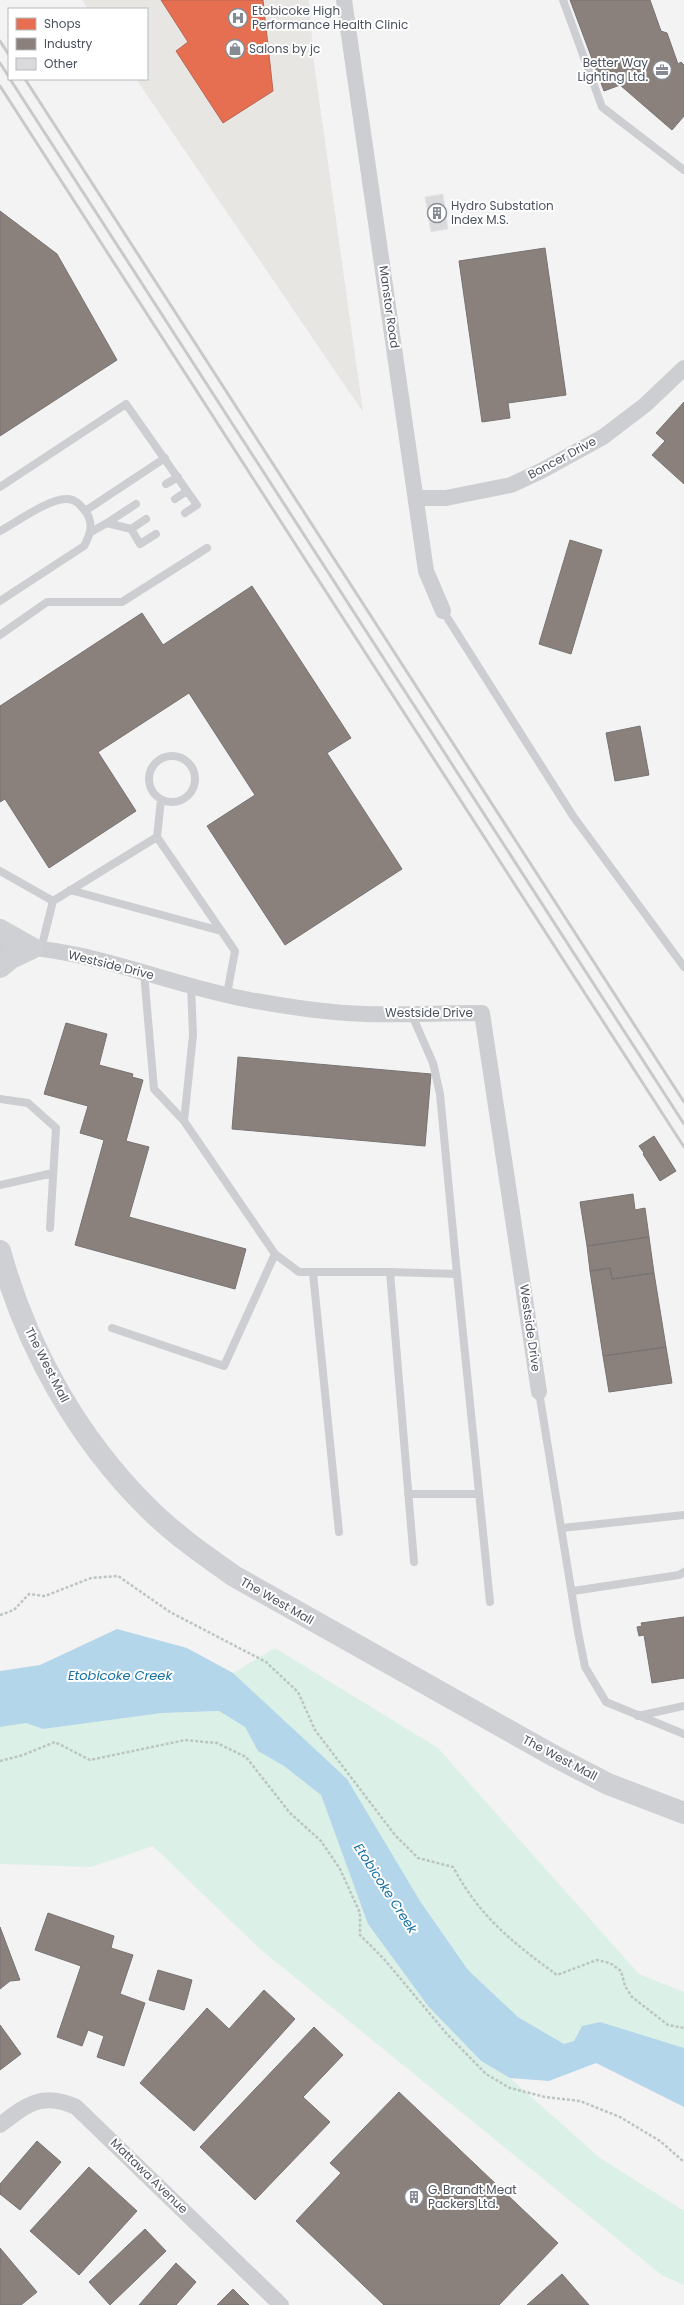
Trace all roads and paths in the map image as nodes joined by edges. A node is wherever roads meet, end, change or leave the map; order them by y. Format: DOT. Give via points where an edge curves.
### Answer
graph roads {
  1 [pos="344,0"];
  2 [pos="563,0"];
  3 [pos="684,170"];
  4 [pos="684,368"];
  5 [pos="165,458"];
  6 [pos="178,477"];
  7 [pos="166,484"];
  8 [pos="0,487"];
  9 [pos="187,490"];
  10 [pos="417,498"];
  11 [pos="175,499"];
  12 [pos="136,504"];
  13 [pos="85,511"];
  14 [pos="185,513"];
  15 [pos="146,519"];
  16 [pos="107,523"];
  17 [pos="131,529"];
  18 [pos="0,531"];
  19 [pos="91,532"];
  20 [pos="156,534"];
  21 [pos="207,548"];
  22 [pos="0,601"];
  23 [pos="443,610"];
  24 [pos="0,635"];
  25 [pos="161,800"];
  26 [pos="157,837"];
  27 [pos="0,871"];
  28 [pos="70,890"];
  29 [pos="53,901"];
  30 [pos="0,930"];
  31 [pos="221,931"];
  32 [pos="0,946"];
  33 [pos="36,948"];
  34 [pos="0,967"];
  35 [pos="684,967"];
  36 [pos="144,973"];
  37 [pos="191,985"];
  38 [pos="227,994"];
  39 [pos="411,1013"];
  40 [pos="0,1099"];
  41 [pos="184,1121"];
  42 [pos="53,1173"];
  43 [pos="0,1185"];
  44 [pos="50,1228"];
  45 [pos="0,1250"];
  46 [pos="275,1254"];
  47 [pos="390,1272"];
  48 [pos="313,1273"];
  49 [pos="457,1274"];
  50 [pos="112,1328"];
  51 [pos="539,1392"];
  52 [pos="408,1494"];
  53 [pos="479,1494"];
  54 [pos="684,1515"];
  55 [pos="562,1528"];
  56 [pos="338,1532"];
  57 [pos="414,1562"];
  58 [pos="684,1572"];
  59 [pos="573,1591"];
  60 [pos="490,1602"];
  61 [pos="0,1616"];
  62 [pos="684,1706"];
  63 [pos="638,1716"];
  64 [pos="684,1734"];
  65 [pos="0,1761"];
  66 [pos="684,1813"];
  67 [pos="684,2028"];
  68 [pos="0,2125"];
  69 [pos="684,2162"];
  70 [pos="281,2305"];
  1 -- 10 [label="street, Manstor Road"];
  2 -- 3 [label="lane" via="602,107"];
  4 -- 10 [label="street, Boncer Drive" via="644,405 603,437 543,470 511,485 446,498"];
  5 -- 6 [label="lane"];
  5 -- 8 [label="lane" via="126,404"];
  5 -- 13 [label="lane"];
  6 -- 7 [label="lane"];
  6 -- 9 [label="lane"];
  9 -- 11 [label="lane"];
  9 -- 14 [label="lane" via="197,505"];
  10 -- 23 [label="street, Manstor Road" via="426,571"];
  12 -- 16 [label="lane"];
  13 -- 18 [label="lane" via="80,504 68,498 55,500"];
  13 -- 19 [label="lane" via="89,516"];
  15 -- 17 [label="lane"];
  16 -- 17 [label="lane"];
  16 -- 19 [label="lane"];
  17 -- 20 [label="lane" via="140,544"];
  19 -- 22 [label="lane" via="84,546"];
  21 -- 24 [label="lane" via="122,602 47,602"];
  23 -- 35 [label="lane" via="573,816"];
  25 -- 25 [label="lane" via="176,802 189,795 193,789 195,774 187,761 180,757 165,757 153,766 149,781 151,788"];
  25 -- 26 [label="lane"];
  26 -- 28 [label="lane"];
  26 -- 31 [label="lane"];
  27 -- 29 [label="lane"];
  28 -- 29 [label="lane"];
  28 -- 31 [label="lane"];
  29 -- 33 [label="lane"];
  30 -- 33 [label="main road"];
  31 -- 38 [label="lane" via="235,951"];
  32 -- 33 [label="street, Westside Drive"];
  33 -- 34 [label="main road" via="11,958"];
  33 -- 36 [label="street, Westside Drive"];
  36 -- 37 [label="street, Westside Drive"];
  36 -- 41 [label="lane" via="154,1089"];
  37 -- 38 [label="street, Westside Drive"];
  37 -- 41 [label="lane" via="193,1035"];
  38 -- 39 [label="street, Westside Drive" via="312,1009 364,1014"];
  39 -- 49 [label="lane" via="433,1063 440,1094"];
  39 -- 51 [label="street, Westside Drive" via="482,1013"];
  40 -- 42 [label="lane" via="28,1103 56,1128"];
  41 -- 46 [label="lane"];
  42 -- 43 [label="lane"];
  42 -- 44 [label="lane"];
  45 -- 66 [label="main road, The West Mall" via="7,1277 32,1339 67,1405 102,1456 148,1508 186,1541 240,1580 554,1756 608,1784"];
  46 -- 48 [label="lane" via="299,1272"];
  46 -- 50 [label="lane" via="224,1366"];
  47 -- 48 [label="lane"];
  47 -- 49 [label="lane"];
  47 -- 52 [label="lane"];
  48 -- 56 [label="lane"];
  49 -- 53 [label="lane"];
  51 -- 55 [label="lane"];
  52 -- 53 [label="lane"];
  52 -- 57 [label="lane"];
  53 -- 60 [label="lane"];
  54 -- 55 [label="lane"];
  55 -- 59 [label="lane"];
  58 -- 59 [label="lane" via="680,1575"];
  59 -- 63 [label="lane" via="585,1667 606,1702"];
  61 -- 67 [label="path" via="14,1610 29,1594 45,1596 91,1578 118,1576 170,1612 266,1662 298,1692 315,1730 395,1835 418,1858 453,1866 487,1917 517,1946 557,1975 597,1960 610,1963 621,1971 625,1986 632,1996 668,2025"];
  62 -- 63 [label="lane"];
  63 -- 64 [label="lane"];
  65 -- 69 [label="path" via="54,1742 90,1760 185,1740 217,1743 246,1757 290,1813 321,1841 340,1869 360,1913 360,1935 384,1959 446,2033 486,2074 510,2088 545,2097 580,2101 620,2117 660,2141"];
  68 -- 70 [label="street, Mattawa Avenue" via="20,2109 38,2101 58,2101 76,2107"];
}
